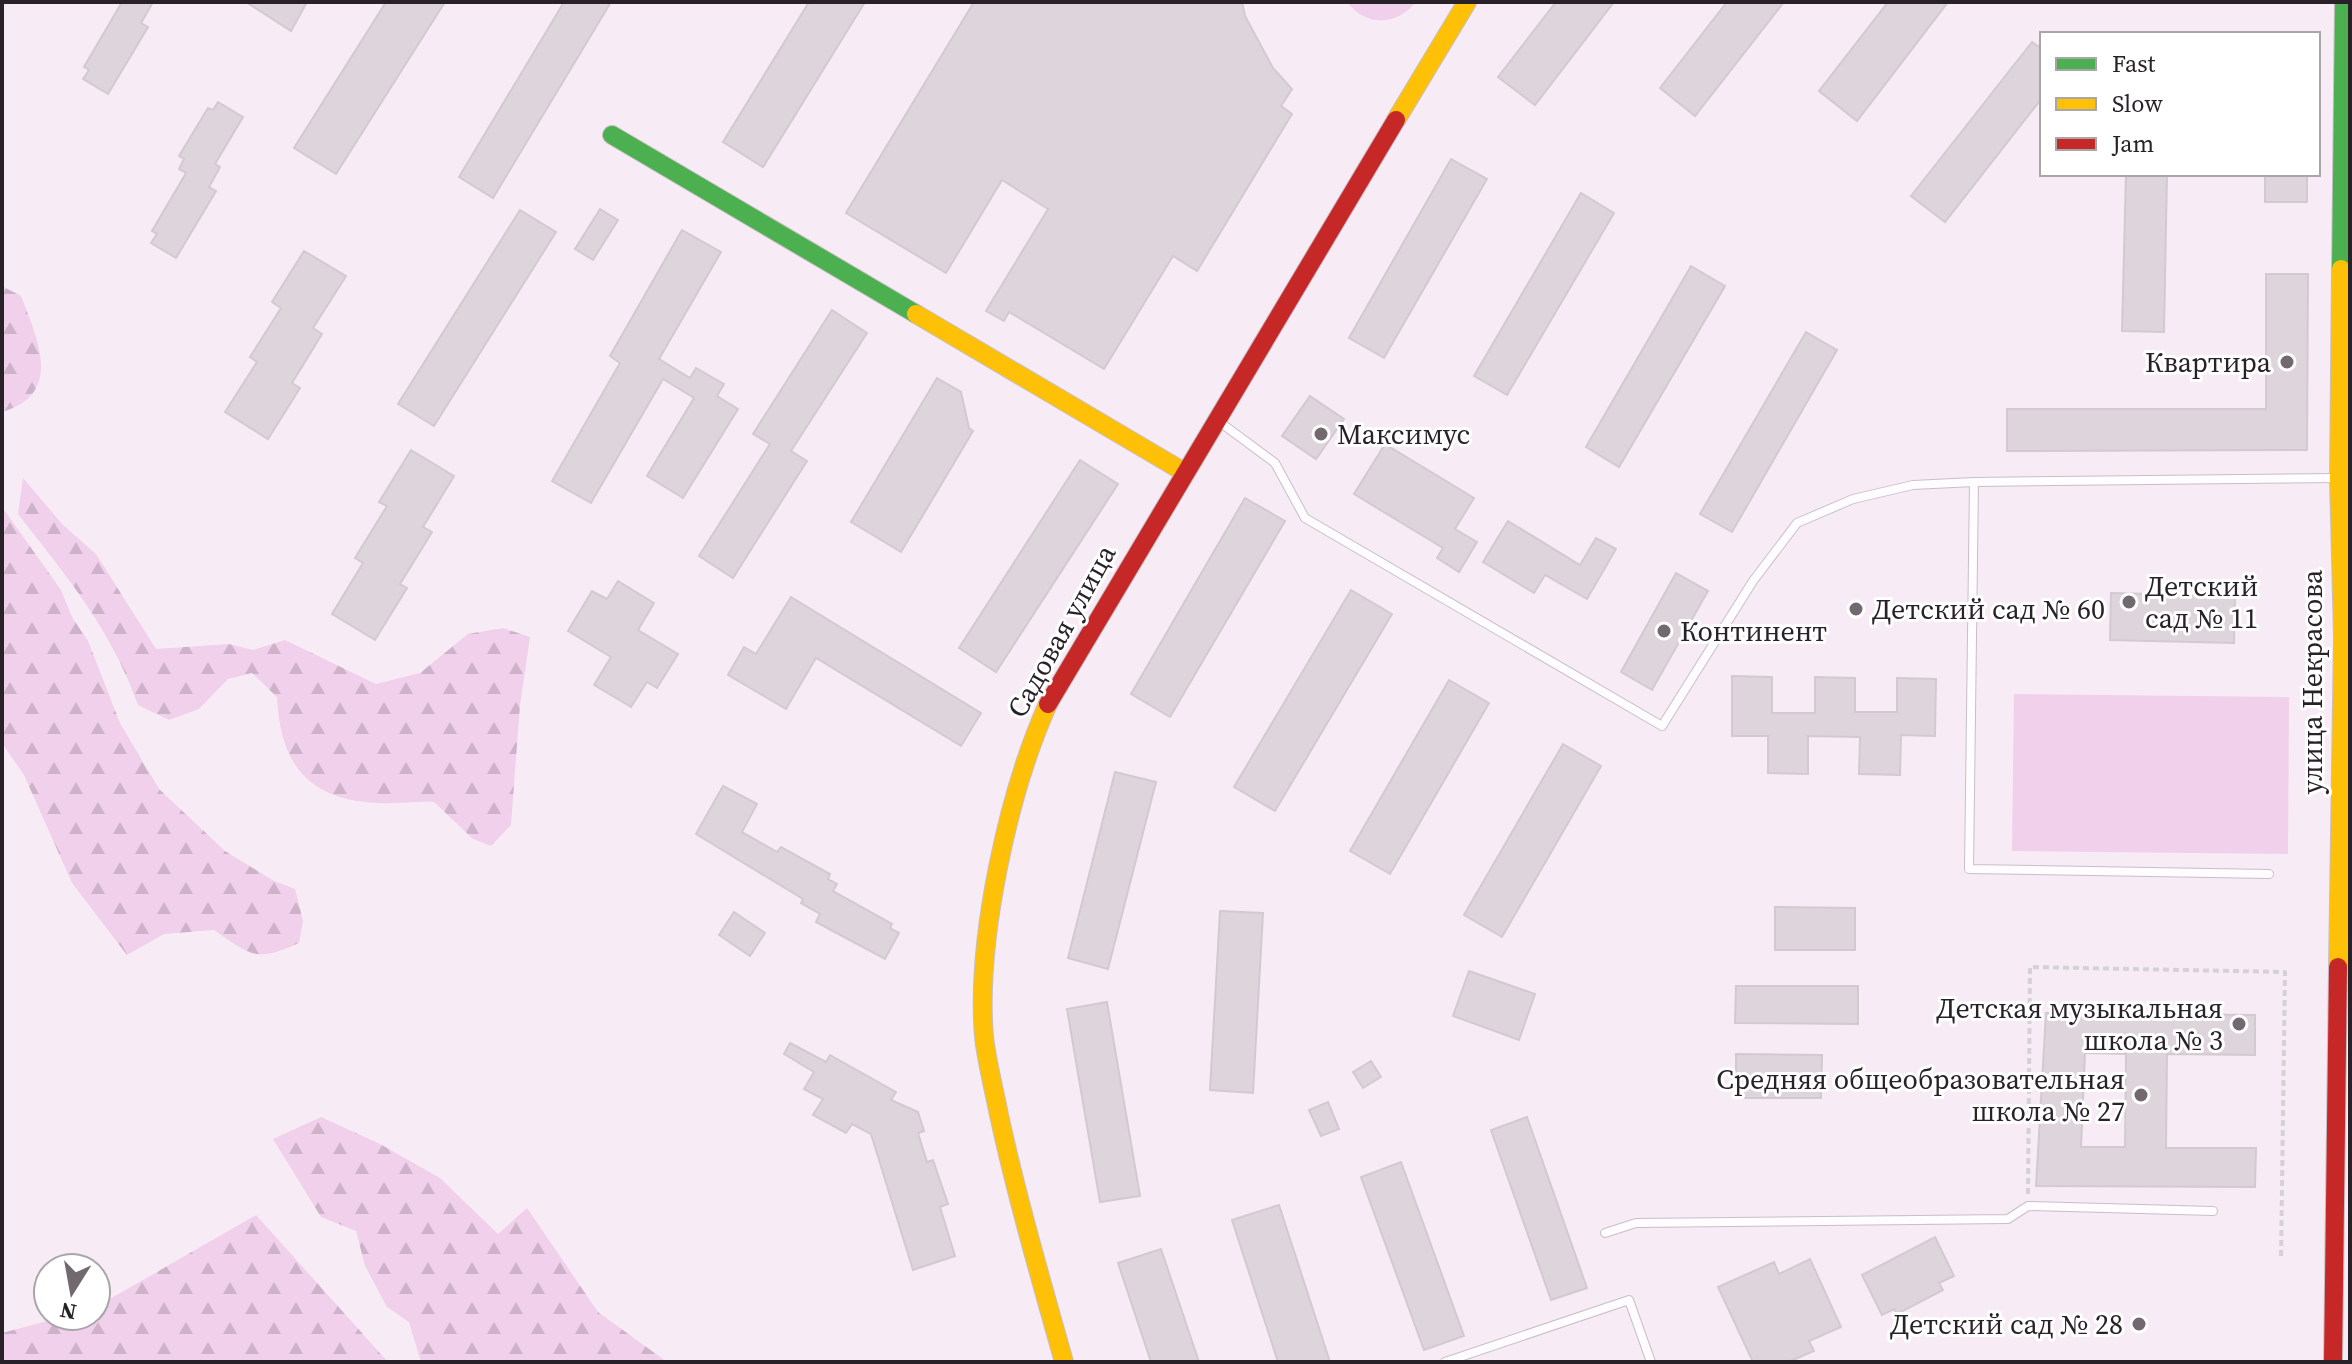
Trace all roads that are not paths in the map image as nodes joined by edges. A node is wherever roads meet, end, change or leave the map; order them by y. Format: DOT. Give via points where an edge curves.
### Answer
graph roads {
  1 [pos="1467,2"];
  2 [pos="2344,2"];
  3 [pos="612,135"];
  4 [pos="1216,419"];
  5 [pos="1184,472"];
  6 [pos="2339,478"];
  7 [pos="1974,482"];
  8 [pos="2346,637"];
  9 [pos="2269,874"];
  10 [pos="2345,887"];
  11 [pos="2343,1182"];
  12 [pos="2213,1211"];
  13 [pos="1605,1233"];
  14 [pos="1064,1362"];
  15 [pos="1445,1362"];
  16 [pos="1651,1362"];
  17 [pos="2333,1362"];
  1 -- 4 [label="street, Садовая улица"];
  2 -- 6 [label="street, улица Некрасова"];
  3 -- 5 [label="street"];
  4 -- 5 [label="street, Садовая улица"];
  4 -- 7 [label="lane" via="1275,463 1305,518 1662,726 1753,581 1797,523 1853,499 1913,485"];
  5 -- 14 [label="street, Садовая улица" via="1044,711 1015,800 984,974 984,1033 1004,1139"];
  6 -- 7 [label="lane"];
  6 -- 8 [label="street, улица Некрасова"];
  7 -- 9 [label="lane" via="1969,869"];
  8 -- 10 [label="street, улица Некрасова"];
  10 -- 11 [label="street, улица Некрасова"];
  11 -- 17 [label="street, улица Некрасова"];
  12 -- 13 [label="lane" via="2028,1206 2008,1219 1636,1223"];
  15 -- 16 [label="lane" via="1629,1300"];
}
